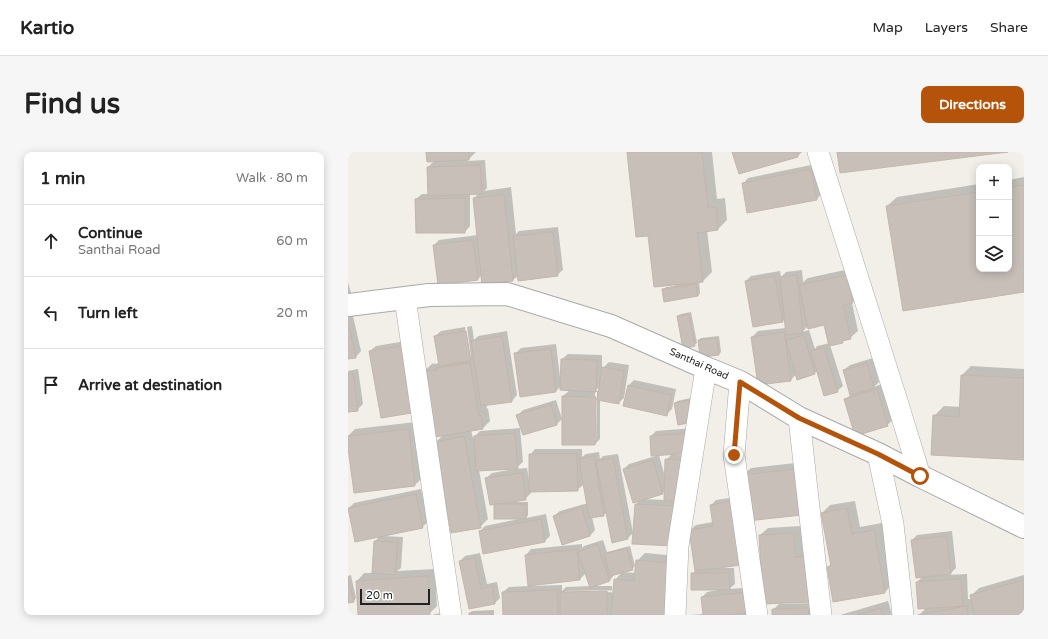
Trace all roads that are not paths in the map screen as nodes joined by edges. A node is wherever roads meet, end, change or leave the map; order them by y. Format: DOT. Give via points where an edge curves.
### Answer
graph roads {
  1 [pos="818,152"];
  2 [pos="405,298"];
  3 [pos="348,305"];
  4 [pos="706,368"];
  5 [pos="740,382"];
  6 [pos="799,418"];
  7 [pos="878,454"];
  8 [pos="920,476"];
  9 [pos="1024,527"];
  10 [pos="452,615"];
  11 [pos="675,615"];
  12 [pos="757,615"];
  13 [pos="821,615"];
  14 [pos="903,615"];
  1 -- 8 [label="street"];
  2 -- 3 [label="street, Santhai Road"];
  2 -- 4 [label="street, Santhai Road" via="429,295 507,294 611,326"];
  2 -- 10 [label="street"];
  4 -- 5 [label="street, Santhai Road"];
  4 -- 11 [label="street" via="678,546"];
  5 -- 6 [label="street, Santhai Road"];
  5 -- 12 [label="street" via="734,455"];
  6 -- 7 [label="street, Santhai Road"];
  6 -- 13 [label="street"];
  7 -- 8 [label="street, Santhai Road"];
  7 -- 14 [label="street" via="893,524"];
  8 -- 9 [label="street, Santhai Road"];
}
